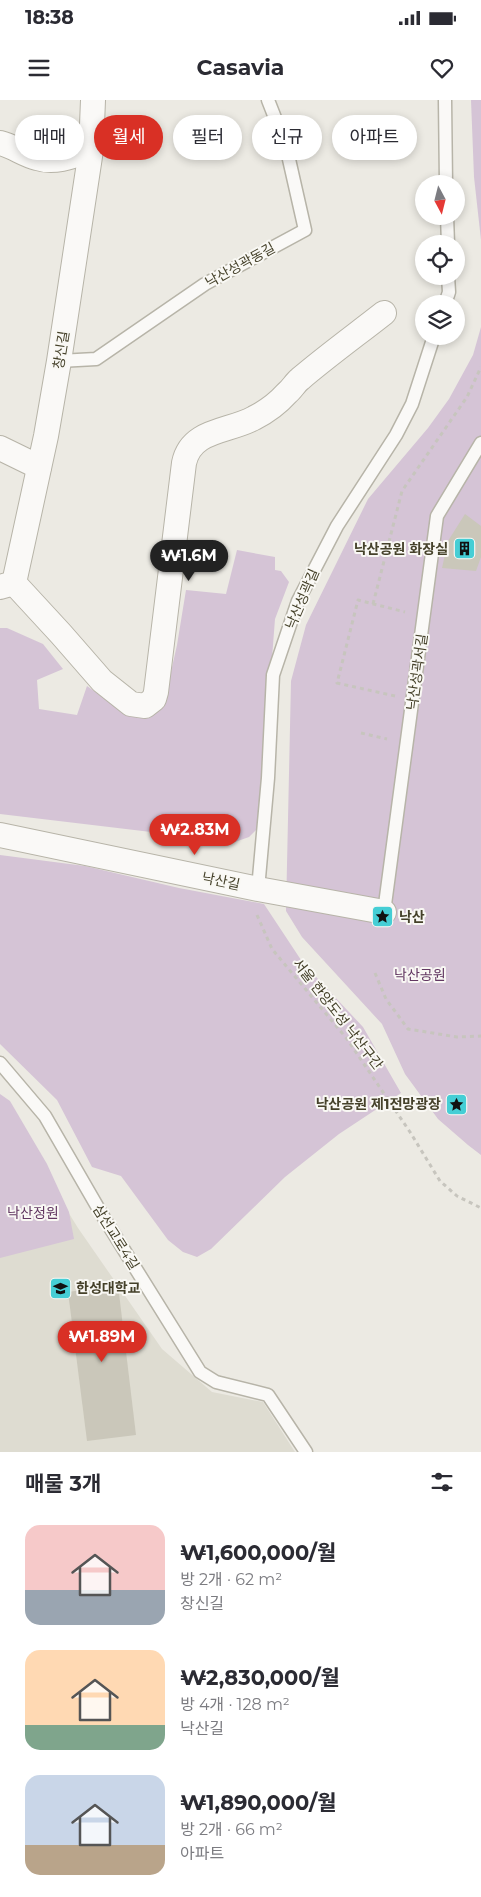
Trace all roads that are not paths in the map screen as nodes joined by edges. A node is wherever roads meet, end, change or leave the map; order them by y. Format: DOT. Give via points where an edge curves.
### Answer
graph roads {
  1 [pos="93,100"];
  2 [pos="268,100"];
  3 [pos="445,100"];
  4 [pos="0,143"];
  5 [pos="91,150"];
  6 [pos="446,175"];
  7 [pos="384,314"];
  8 [pos="431,345"];
  9 [pos="59,361"];
  10 [pos="481,443"];
  11 [pos="0,448"];
  12 [pos="39,467"];
  13 [pos="4,585"];
  14 [pos="0,835"];
  15 [pos="258,889"];
  16 [pos="384,912"];
  17 [pos="0,1063"];
  18 [pos="306,1452"];
  1 -- 5 [label="street, 창신길"];
  2 -- 9 [label="lane, 낙산성곽동길" via="286,146 305,230 205,284 96,359"];
  3 -- 6 [label="lane"];
  4 -- 5 [label="street" via="49,160"];
  5 -- 9 [label="street, 창신길"];
  7 -- 13 [label="street" via="298,381 266,411 244,423 209,434 188,449 156,692 151,703 145,706 131,704 102,681 61,634"];
  8 -- 15 [label="lane, 낙산성곽길" via="404,420 337,526 298,601 273,676"];
  9 -- 12 [label="street, 창신길"];
  10 -- 16 [label="lane, 낙산성곽서길" via="438,516"];
  11 -- 12 [label="street"];
  12 -- 13 [label="street, 창신길"];
  14 -- 15 [label="street, 낙산길"];
  15 -- 16 [label="street, 낙산길"];
  17 -- 18 [label="lane, 삼선교로4길" via="45,1116 200,1372 216,1382 268,1395"];
}
